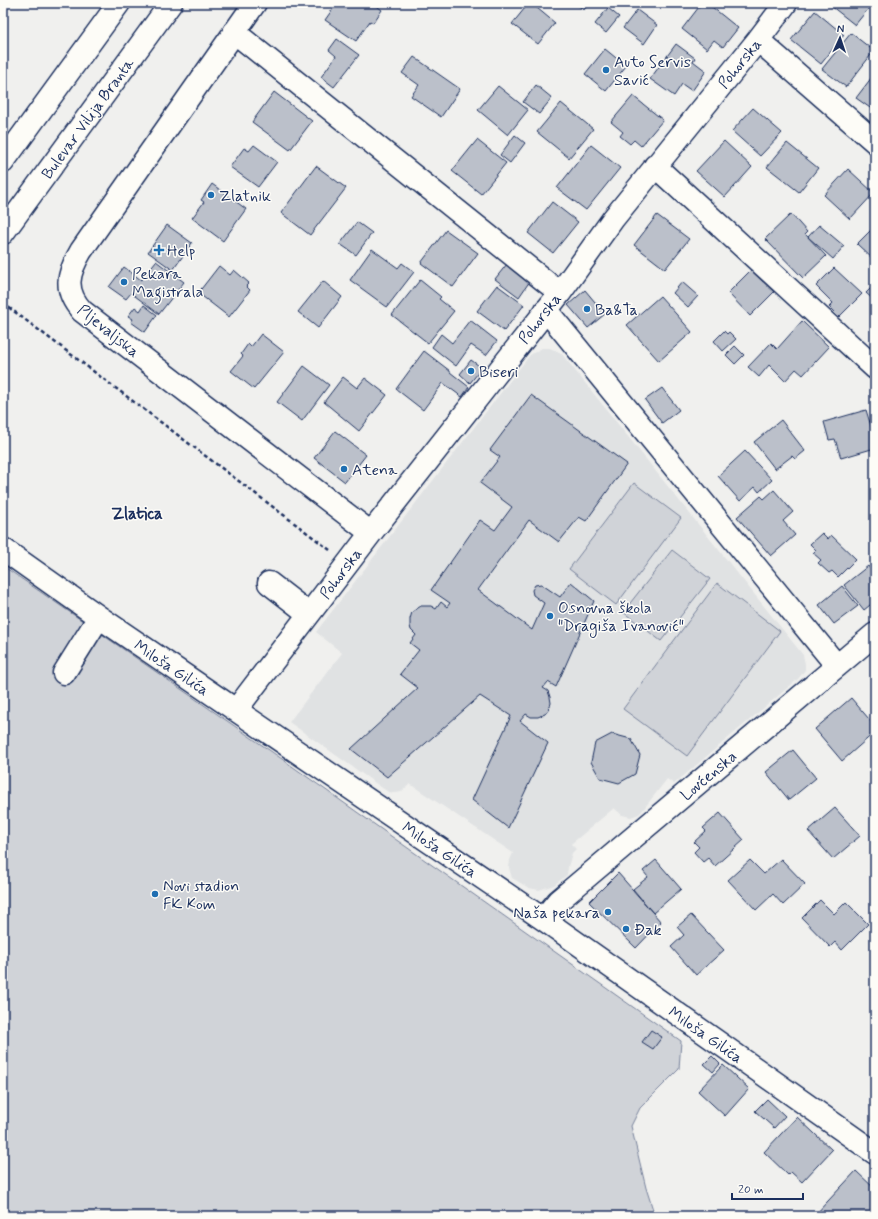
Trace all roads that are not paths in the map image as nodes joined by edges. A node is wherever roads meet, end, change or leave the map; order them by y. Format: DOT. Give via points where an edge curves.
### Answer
graph roads {
  1 [pos="119,3"];
  2 [pos="171,3"];
  3 [pos="255,3"];
  4 [pos="786,3"];
  5 [pos="234,32"];
  6 [pos="758,40"];
  7 [pos="875,142"];
  8 [pos="3,162"];
  9 [pos="655,166"];
  10 [pos="3,233"];
  11 [pos="560,293"];
  12 [pos="546,310"];
  13 [pos="875,368"];
  14 [pos="371,533"];
  15 [pos="3,549"];
  16 [pos="270,583"];
  17 [pos="309,614"];
  18 [pos="99,617"];
  19 [pos="875,634"];
  20 [pos="837,666"];
  21 [pos="64,673"];
  22 [pos="236,710"];
  23 [pos="543,919"];
  24 [pos="875,1153"];
  1 -- 8 [label="street"];
  2 -- 10 [label="street, Bulevar Vilija Branta"];
  3 -- 5 [label="street, Pljevaljska"];
  4 -- 6 [label="street, Pohorska"];
  5 -- 11 [label="street"];
  5 -- 14 [label="street, Pljevaljska" via="78,256 68,280 70,293 82,310"];
  6 -- 7 [label="street"];
  6 -- 9 [label="street, Pohorska"];
  9 -- 11 [label="street, Pohorska" via="613,218"];
  9 -- 13 [label="street"];
  11 -- 12 [label="street, Pohorska"];
  12 -- 14 [label="street, Pohorska"];
  12 -- 20 [label="street"];
  14 -- 17 [label="street, Pohorska"];
  15 -- 18 [label="street, Miloša Gilića"];
  16 -- 17 [label="street"];
  17 -- 22 [label="street, Pohorska"];
  18 -- 21 [label="street"];
  18 -- 22 [label="street, Miloša Gilića"];
  19 -- 20 [label="street, Lovćenska"];
  20 -- 23 [label="street, Lovćenska" via="558,901"];
  22 -- 23 [label="street, Miloša Gilića"];
  23 -- 24 [label="street, Miloša Gilića"];
}
